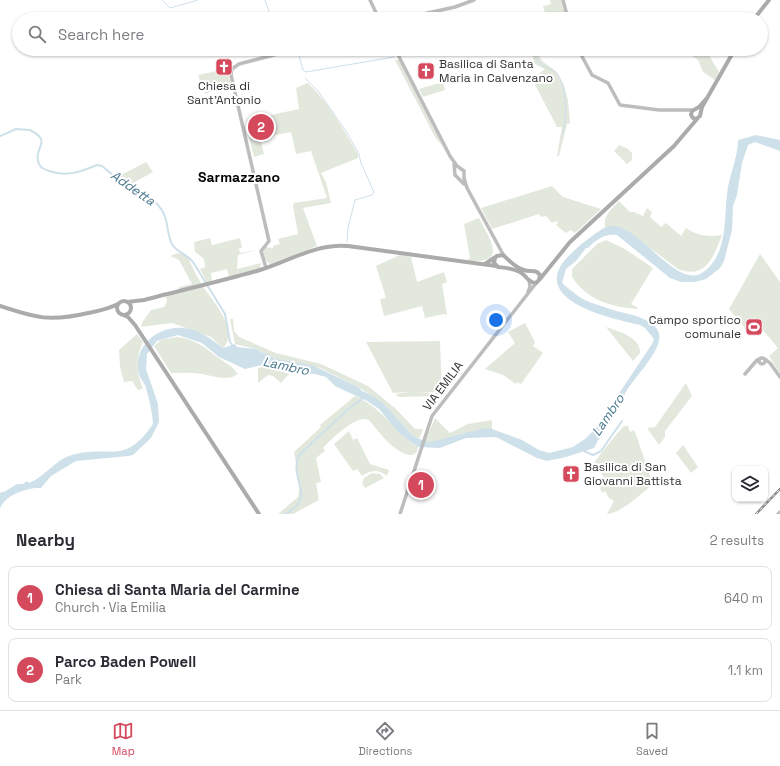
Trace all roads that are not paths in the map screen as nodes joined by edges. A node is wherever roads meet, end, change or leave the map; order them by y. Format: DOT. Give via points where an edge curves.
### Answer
graph roads {
  1 [pos="370,0"];
  2 [pos="474,0"];
  3 [pos="562,0"];
  4 [pos="769,0"];
  5 [pos="376,12"];
  6 [pos="432,12"];
  7 [pos="566,12"];
  8 [pos="760,12"];
  9 [pos="270,56"];
  10 [pos="399,56"];
  11 [pos="581,56"];
  12 [pos="731,56"];
  13 [pos="707,98"];
  14 [pos="694,109"];
  15 [pos="686,111"];
  16 [pos="700,113"];
  17 [pos="691,115"];
  18 [pos="697,119"];
  19 [pos="689,127"];
  20 [pos="450,156"];
  21 [pos="460,168"];
  22 [pos="455,172"];
  23 [pos="464,176"];
  24 [pos="458,178"];
  25 [pos="467,188"];
  26 [pos="498,247"];
  27 [pos="496,257"];
  28 [pos="505,257"];
  29 [pos="485,264"];
  30 [pos="496,266"];
  31 [pos="266,268"];
  32 [pos="501,268"];
  33 [pos="548,268"];
  34 [pos="534,271"];
  35 [pos="528,280"];
  36 [pos="539,280"];
  37 [pos="144,300"];
  38 [pos="127,302"];
  39 [pos="118,304"];
  40 [pos="0,306"];
  41 [pos="130,310"];
  42 [pos="99,311"];
  43 [pos="118,312"];
  44 [pos="123,315"];
  45 [pos="135,325"];
  46 [pos="503,325"];
  47 [pos="763,359"];
  48 [pos="762,364"];
  49 [pos="751,367"];
  50 [pos="773,368"];
  51 [pos="745,374"];
  52 [pos="780,377"];
  53 [pos="259,514"];
  54 [pos="400,514"];
  1 -- 5 [label="street"];
  2 -- 6 [label="street"];
  3 -- 7 [label="street"];
  4 -- 8 [label="main road"];
  9 -- 31 [label="street" via="239,64 232,69 230,75 269,241 261,249"];
  10 -- 20 [label="street"];
  11 -- 15 [label="street" via="590,74 608,83 619,105"];
  12 -- 13 [label="main road"];
  13 -- 14 [label="main road"];
  13 -- 16 [label="main road"];
  14 -- 15 [label="street"];
  14 -- 16 [label="main road"];
  14 -- 17 [label="main road, VIA EMILIA"];
  15 -- 17 [label="street"];
  16 -- 18 [label="main road, VIA EMILIA"];
  17 -- 18 [label="main road"];
  17 -- 19 [label="main road, VIA EMILIA"];
  18 -- 19 [label="main road, VIA EMILIA"];
  19 -- 33 [label="main road, VIA EMILIA" via="674,146 573,239"];
  20 -- 21 [label="street"];
  20 -- 22 [label="street"];
  21 -- 22 [label="street"];
  21 -- 23 [label="street" via="464,170"];
  22 -- 24 [label="street"];
  23 -- 24 [label="street"];
  23 -- 25 [label="street"];
  24 -- 25 [label="street"];
  25 -- 26 [label="street"];
  26 -- 27 [label="street"];
  26 -- 28 [label="street"];
  27 -- 28 [label="main road"];
  27 -- 29 [label="main road"];
  27 -- 30 [label="main road"];
  28 -- 32 [label="main road" via="506,264"];
  28 -- 34 [label="main road" via="519,268"];
  29 -- 30 [label="main road"];
  29 -- 31 [label="main road" via="340,245 315,249"];
  30 -- 32 [label="main road"];
  31 -- 37 [label="main road"];
  32 -- 35 [label="main road" via="508,267"];
  33 -- 34 [label="main road"];
  33 -- 36 [label="main road, VIA EMILIA"];
  34 -- 35 [label="main road" via="528,274"];
  34 -- 36 [label="main road" via="539,274"];
  35 -- 36 [label="main road" via="533,283"];
  35 -- 46 [label="street, VIA EMILIA" via="528,293"];
  36 -- 46 [label="street, VIA EMILIA"];
  37 -- 38 [label="main road"];
  37 -- 41 [label="main road"];
  38 -- 39 [label="main road"];
  38 -- 41 [label="main road"];
  39 -- 42 [label="main road"];
  39 -- 43 [label="main road"];
  40 -- 42 [label="main road" via="47,319"];
  41 -- 44 [label="main road"];
  41 -- 45 [label="main road"];
  42 -- 43 [label="main road"];
  43 -- 44 [label="main road"];
  44 -- 45 [label="main road"];
  45 -- 53 [label="main road"];
  46 -- 54 [label="street, VIA EMILIA" via="433,413"];
  47 -- 48 [label="street" via="760,362"];
  47 -- 49 [label="street" via="757,360"];
  47 -- 50 [label="street"];
  48 -- 49 [label="street"];
  48 -- 50 [label="street"];
  49 -- 51 [label="street"];
  50 -- 52 [label="street"];
}
